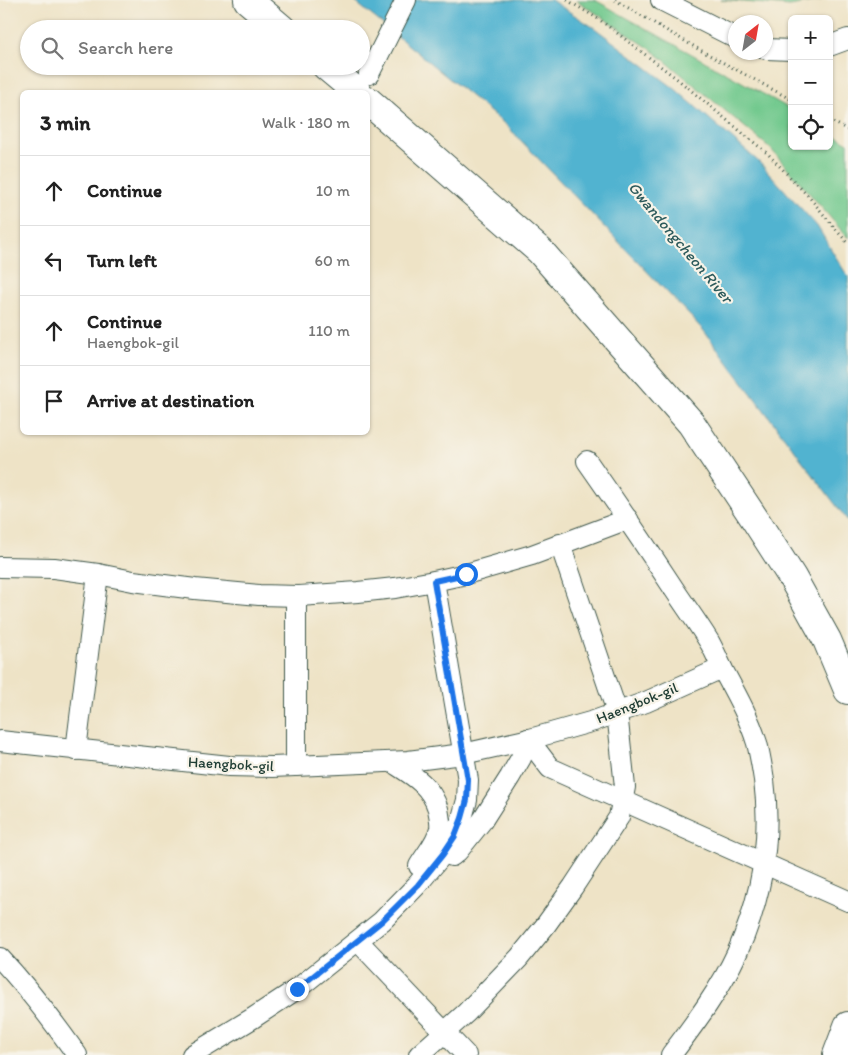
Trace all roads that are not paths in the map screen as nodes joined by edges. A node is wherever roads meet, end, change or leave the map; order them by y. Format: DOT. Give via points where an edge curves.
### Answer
graph roads {
  1 [pos="248,0"];
  2 [pos="406,0"];
  3 [pos="661,0"];
  4 [pos="271,20"];
  5 [pos="728,34"];
  6 [pos="848,38"];
  7 [pos="833,44"];
  8 [pos="773,49"];
  9 [pos="788,50"];
  10 [pos="370,69"];
  11 [pos="346,75"];
  12 [pos="363,83"];
  13 [pos="370,103"];
  14 [pos="587,461"];
  15 [pos="628,519"];
  16 [pos="560,544"];
  17 [pos="0,567"];
  18 [pos="98,574"];
  19 [pos="434,581"];
  20 [pos="296,596"];
  21 [pos="722,668"];
  22 [pos="848,690"];
  23 [pos="617,712"];
  24 [pos="528,740"];
  25 [pos="0,741"];
  26 [pos="76,750"];
  27 [pos="463,754"];
  28 [pos="392,762"];
  29 [pos="296,766"];
  30 [pos="622,801"];
  31 [pos="764,864"];
  32 [pos="848,901"];
  33 [pos="391,912"];
  34 [pos="358,941"];
  35 [pos="0,958"];
  36 [pos="848,1026"];
  37 [pos="444,1032"];
  38 [pos="77,1055"];
  39 [pos="192,1055"];
  40 [pos="419,1055"];
  41 [pos="466,1055"];
  42 [pos="671,1055"];
  43 [pos="837,1055"];
  1 -- 4 [label="street"];
  2 -- 10 [label="street"];
  3 -- 5 [label="street"];
  6 -- 7 [label="street"];
  8 -- 9 [label="street"];
  11 -- 12 [label="street"];
  13 -- 22 [label="street" via="540,251 692,423 792,577 827,640"];
  14 -- 15 [label="street"];
  15 -- 16 [label="street"];
  15 -- 21 [label="street" via="710,643"];
  16 -- 19 [label="street" via="532,555"];
  16 -- 23 [label="street"];
  17 -- 18 [label="street" via="28,566"];
  18 -- 20 [label="street" via="195,589"];
  18 -- 26 [label="street"];
  19 -- 20 [label="street" via="386,589"];
  19 -- 27 [label="street"];
  20 -- 29 [label="street"];
  21 -- 23 [label="street, Haengbok-gil"];
  21 -- 31 [label="street" via="748,719 762,765 767,821"];
  23 -- 24 [label="street, Haengbok-gil"];
  23 -- 30 [label="street" via="625,787"];
  24 -- 27 [label="street, Haengbok-gil"];
  24 -- 30 [label="street" via="550,768"];
  24 -- 33 [label="street" via="518,764 482,821 458,851"];
  25 -- 26 [label="street, Haengbok-gil"];
  26 -- 29 [label="street, Haengbok-gil" via="229,766"];
  27 -- 28 [label="street, Haengbok-gil"];
  27 -- 33 [label="street" via="468,780 467,800 455,836 418,885"];
  28 -- 29 [label="street, Haengbok-gil"];
  28 -- 33 [label="street" via="427,787 435,802 440,828 432,847"];
  30 -- 31 [label="street"];
  30 -- 37 [label="street" via="619,817 545,926 519,958"];
  31 -- 32 [label="street"];
  31 -- 42 [label="street" via="755,904 736,955 720,986"];
  33 -- 34 [label="street"];
  34 -- 37 [label="street"];
  34 -- 39 [label="street" via="297,989"];
  35 -- 38 [label="street" via="24,984"];
  36 -- 43 [label="street"];
  37 -- 40 [label="street"];
  37 -- 41 [label="street"];
}
